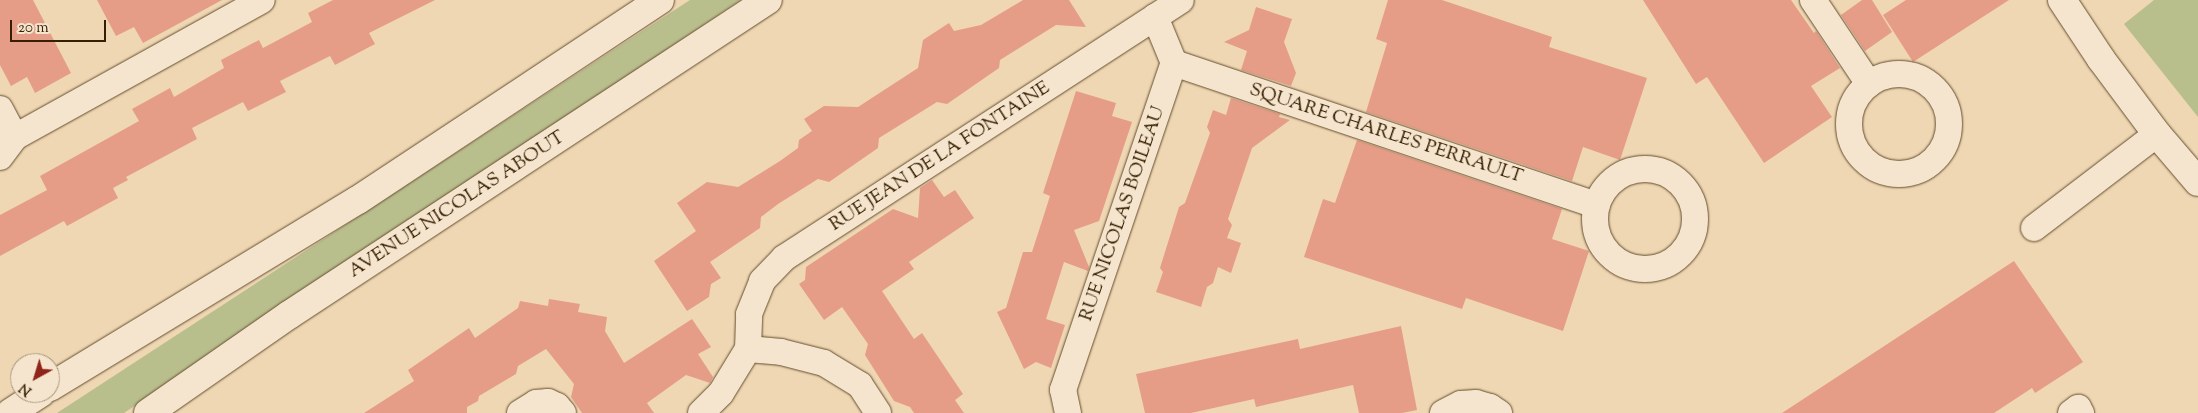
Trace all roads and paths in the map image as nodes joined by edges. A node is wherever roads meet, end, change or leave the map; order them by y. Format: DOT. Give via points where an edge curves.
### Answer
graph roads {
  1 [pos="262,0"];
  2 [pos="660,0"];
  3 [pos="768,0"];
  4 [pos="1181,0"];
  5 [pos="1813,0"];
  6 [pos="2062,0"];
  7 [pos="1155,17"];
  8 [pos="1174,63"];
  9 [pos="1869,84"];
  10 [pos="0,109"];
  11 [pos="2157,134"];
  12 [pos="8,147"];
  13 [pos="2198,182"];
  14 [pos="1597,204"];
  15 [pos="2034,228"];
  16 [pos="748,348"];
  17 [pos="60,381"];
  18 [pos="26,403"];
  19 [pos="10,413"];
  20 [pos="148,413"];
  21 [pos="520,413"];
  22 [pos="563,413"];
  23 [pos="701,413"];
  24 [pos="878,413"];
  25 [pos="1068,413"];
  26 [pos="1443,413"];
  27 [pos="1499,413"];
  28 [pos="2071,413"];
  29 [pos="2081,413"];
  1 -- 12 [label="street"];
  2 -- 17 [label="main road" via="358,200"];
  3 -- 20 [label="main road, AVENUE NICOLAS ABOUT" via="289,315"];
  4 -- 7 [label="street, RUE JEAN DE LA FONTAINE"];
  5 -- 9 [label="street"];
  6 -- 11 [label="main road" via="2101,60"];
  7 -- 8 [label="street"];
  7 -- 16 [label="street, RUE JEAN DE LA FONTAINE" via="784,258 762,281 749,314"];
  8 -- 14 [label="street, SQUARE CHARLES PERRAULT"];
  8 -- 25 [label="street, RUE NICOLAS BOILEAU" via="1063,390"];
  10 -- 12 [label="street"];
  11 -- 13 [label="main road"];
  11 -- 15 [label="street"];
  16 -- 23 [label="street" via="721,393"];
  16 -- 24 [label="street" via="824,363 860,386"];
  18 -- 19 [label="main road"];
  21 -- 22 [label="street" via="536,404 548,402"];
  26 -- 27 [label="street" via="1461,404 1490,407"];
  28 -- 29 [label="street" via="2078,408"];
}
